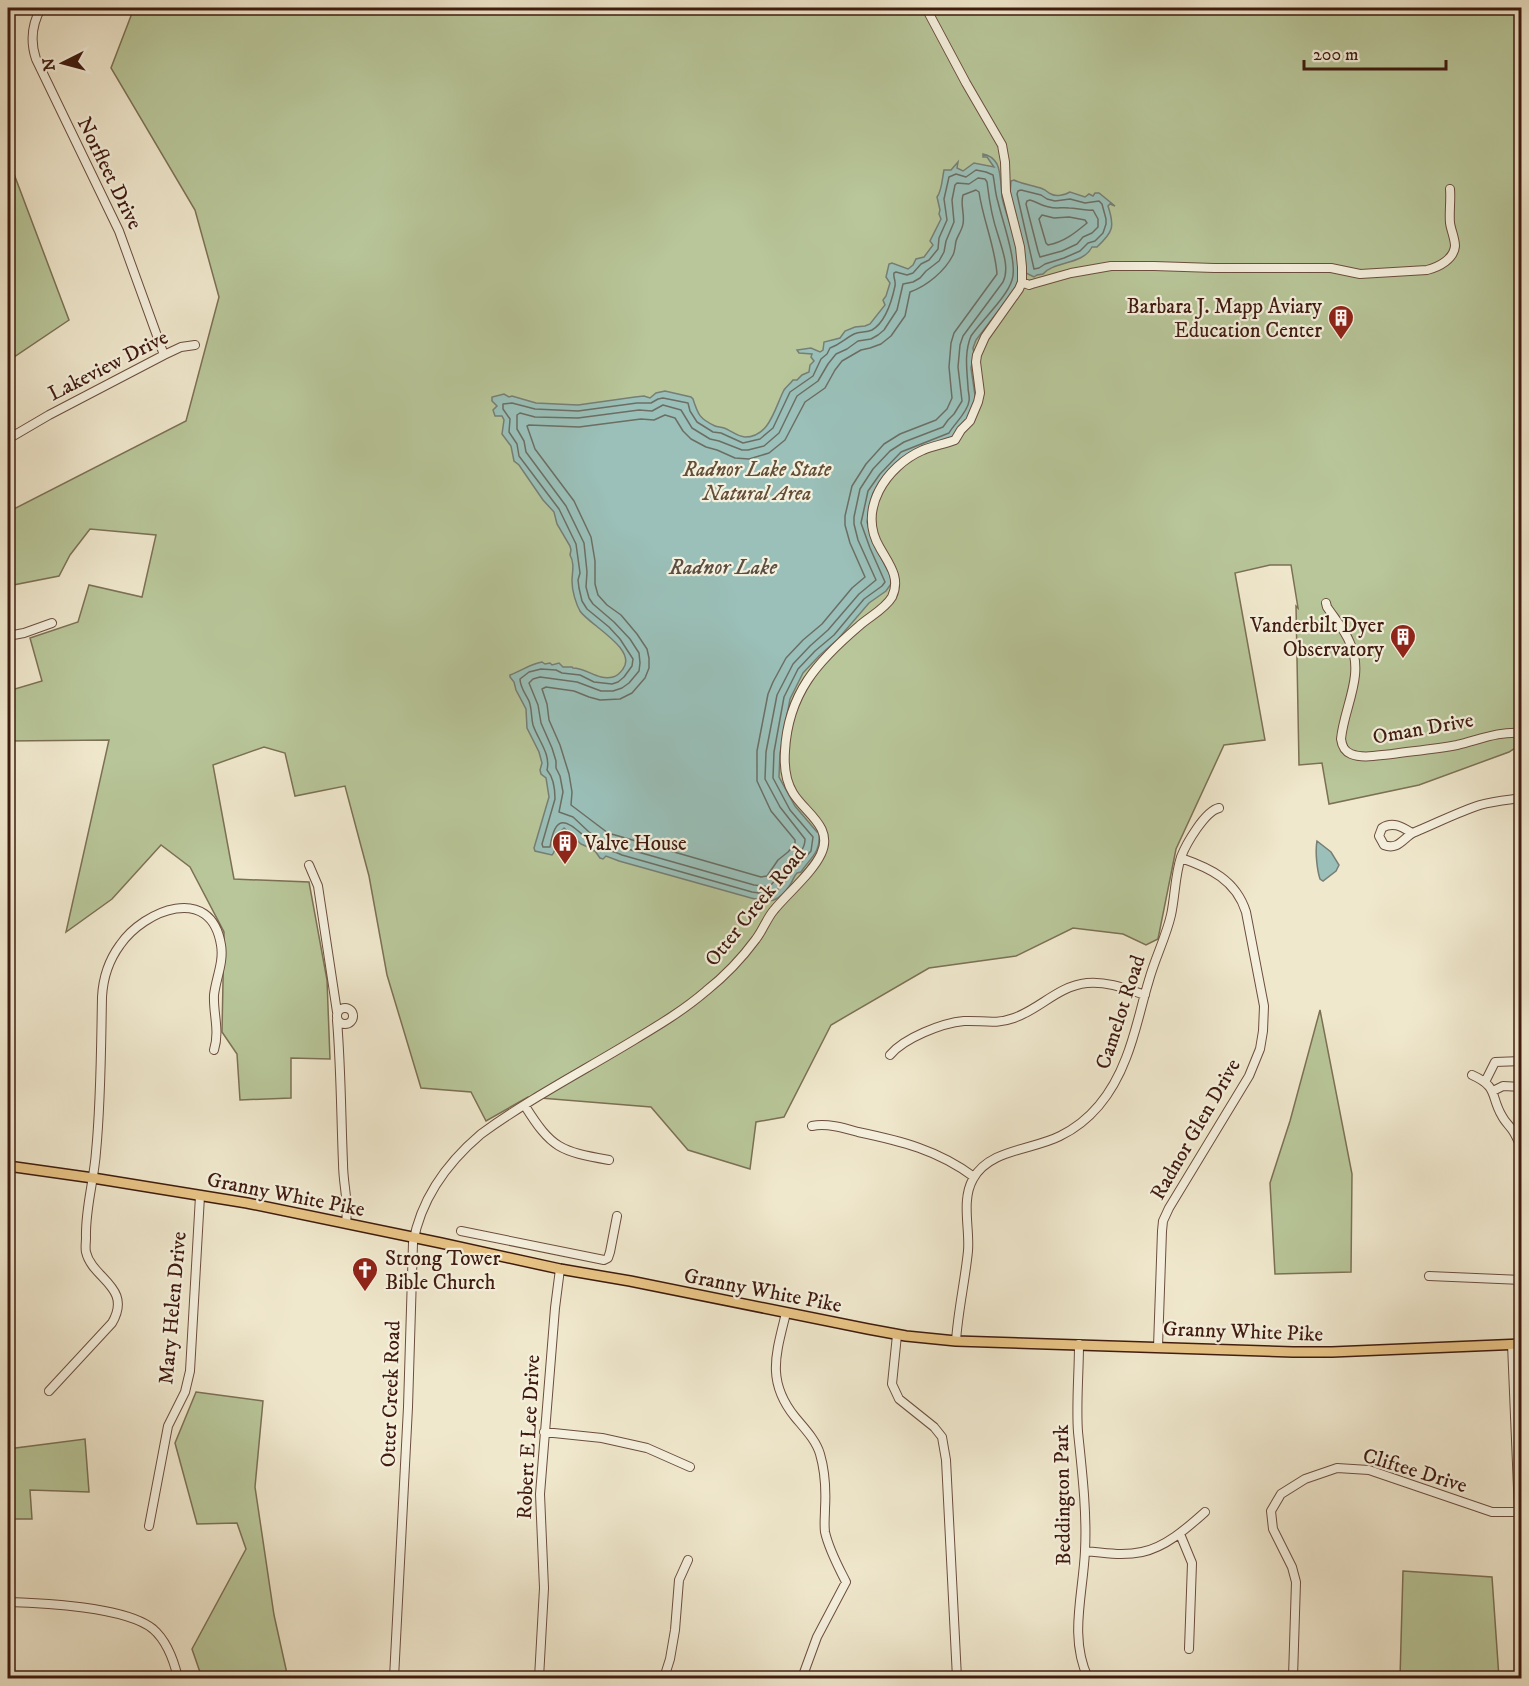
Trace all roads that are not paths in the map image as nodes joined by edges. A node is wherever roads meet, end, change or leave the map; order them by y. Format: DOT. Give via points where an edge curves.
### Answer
graph roads {
  1 [pos="41,8"];
  2 [pos="926,8"];
  3 [pos="1450,189"];
  4 [pos="1022,282"];
  5 [pos="195,345"];
  6 [pos="164,355"];
  7 [pos="8,439"];
  8 [pos="1326,603"];
  9 [pos="52,624"];
  10 [pos="8,636"];
  11 [pos="1521,733"];
  12 [pos="1521,798"];
  13 [pos="1219,808"];
  14 [pos="1412,833"];
  15 [pos="1181,858"];
  16 [pos="309,865"];
  17 [pos="8,947"];
  18 [pos="8,962"];
  19 [pos="1145,994"];
  20 [pos="214,1050"];
  21 [pos="890,1055"];
  22 [pos="1521,1061"];
  23 [pos="1472,1075"];
  24 [pos="1485,1082"];
  25 [pos="1521,1086"];
  26 [pos="1493,1091"];
  27 [pos="525,1106"];
  28 [pos="812,1126"];
  29 [pos="1521,1149"];
  30 [pos="609,1160"];
  31 [pos="8,1166"];
  32 [pos="93,1178"];
  33 [pos="974,1178"];
  34 [pos="200,1196"];
  35 [pos="618,1216"];
  36 [pos="346,1223"];
  37 [pos="460,1231"];
  38 [pos="414,1237"];
  39 [pos="519,1243"];
  40 [pos="516,1259"];
  41 [pos="560,1269"];
  42 [pos="1430,1276"];
  43 [pos="1521,1280"];
  44 [pos="786,1313"];
  45 [pos="897,1335"];
  46 [pos="956,1341"];
  47 [pos="1079,1344"];
  48 [pos="1517,1344"];
  49 [pos="1158,1347"];
  50 [pos="49,1391"];
  51 [pos="544,1432"];
  52 [pos="690,1467"];
  53 [pos="1205,1512"];
  54 [pos="1520,1515"];
  55 [pos="149,1526"];
  56 [pos="1180,1534"];
  57 [pos="1085,1551"];
  58 [pos="688,1560"];
  59 [pos="8,1602"];
  60 [pos="1189,1649"];
  61 [pos="1293,1677"];
  62 [pos="178,1678"];
  63 [pos="394,1678"];
  64 [pos="539,1678"];
  65 [pos="664,1678"];
  66 [pos="802,1678"];
  67 [pos="957,1678"];
  68 [pos="1088,1678"];
  1 -- 6 [label="street, Norfleet Drive" via="32,38 36,59 119,231"];
  2 -- 4 [label="street" via="1002,144 1006,192 1020,247"];
  3 -- 4 [label="street" via="1454,250 1447,260 1427,270 1360,274 1331,268 1111,266 1032,285"];
  4 -- 27 [label="street, Otter Creek Road" via="977,355 979,397 970,421 955,440 903,462 877,494 872,524 894,574 891,599 818,666 794,705 785,768 793,793 822,829 824,845 814,865 773,911 747,952 707,991"];
  5 -- 6 [label="street, Lakeview Drive"];
  6 -- 7 [label="street, Lakeview Drive"];
  8 -- 11 [label="street, Oman Drive" via="1355,657 1355,678 1341,739 1348,752 1384,755"];
  9 -- 10 [label="street"];
  12 -- 14 [label="street" via="1479,805"];
  13 -- 15 [label="street, Camelot Road" via="1208,815"];
  15 -- 19 [label="street, Camelot Road" via="1171,916"];
  15 -- 49 [label="street, Radnor Glen Drive" via="1219,874 1240,898 1259,977 1264,1022 1252,1072 1163,1221"];
  16 -- 36 [label="street" via="318,886 337,1016"];
  17 -- 18 [label="street"];
  19 -- 21 [label="street" via="1105,983 1079,984 1017,1017 997,1023 950,1024 905,1042"];
  19 -- 33 [label="street, Camelot Road" via="1121,1072 1096,1110 1060,1136 995,1158"];
  20 -- 32 [label="street" via="220,941 212,922 201,912 185,907 174,909 151,918 130,933 106,972"];
  22 -- 24 [label="street" via="1495,1062"];
  23 -- 24 [label="street"];
  24 -- 26 [label="street"];
  25 -- 26 [label="street" via="1503,1086"];
  26 -- 29 [label="street" via="1500,1113"];
  27 -- 30 [label="street" via="555,1145"];
  27 -- 38 [label="street, Otter Creek Road" via="481,1134 455,1159 430,1195"];
  28 -- 33 [label="street" via="849,1130 916,1146 941,1156"];
  31 -- 32 [label="main road, Granny White Pike"];
  32 -- 34 [label="main road, Granny White Pike"];
  32 -- 50 [label="street" via="86,1253 111,1286 118,1307 112,1323"];
  33 -- 46 [label="street" via="968,1198 968,1247"];
  34 -- 36 [label="main road, Granny White Pike"];
  34 -- 55 [label="street, Mary Helen Drive" via="190,1371 185,1392 168,1426"];
  35 -- 39 [label="street" via="610,1252 604,1260"];
  36 -- 38 [label="main road, Granny White Pike"];
  37 -- 39 [label="street"];
  38 -- 40 [label="main road, Granny White Pike"];
  38 -- 63 [label="street, Otter Creek Road"];
  39 -- 40 [label="street"];
  40 -- 41 [label="main road, Granny White Pike"];
  41 -- 44 [label="main road, Granny White Pike"];
  41 -- 51 [label="street, Robert E Lee Drive"];
  42 -- 43 [label="street"];
  44 -- 45 [label="main road, Granny White Pike"];
  44 -- 66 [label="street" via="775,1363 777,1384 787,1407 820,1454 826,1489 825,1530 846,1582 817,1637"];
  45 -- 46 [label="main road, Granny White Pike"];
  45 -- 67 [label="street" via="892,1384 899,1400 942,1437"];
  46 -- 47 [label="main road, Granny White Pike"];
  47 -- 49 [label="main road, Granny White Pike"];
  47 -- 57 [label="street, Beddington Park" via="1078,1430"];
  48 -- 49 [label="main road, Granny White Pike" via="1332,1352"];
  48 -- 54 [label="street"];
  51 -- 52 [label="street" via="647,1448"];
  51 -- 64 [label="street, Robert E Lee Drive" via="540,1494 544,1588"];
  53 -- 56 [label="street"];
  54 -- 61 [label="street, Cliftee Drive" via="1478,1509 1369,1470 1337,1468 1305,1479 1281,1494 1271,1510 1273,1529 1296,1582"];
  56 -- 57 [label="street" via="1143,1552"];
  56 -- 60 [label="street" via="1192,1563"];
  57 -- 68 [label="street, Beddington Park" via="1078,1645"];
  58 -- 65 [label="street" via="679,1580 675,1630"];
  59 -- 62 [label="street" via="56,1604 144,1624 162,1639"];
}
